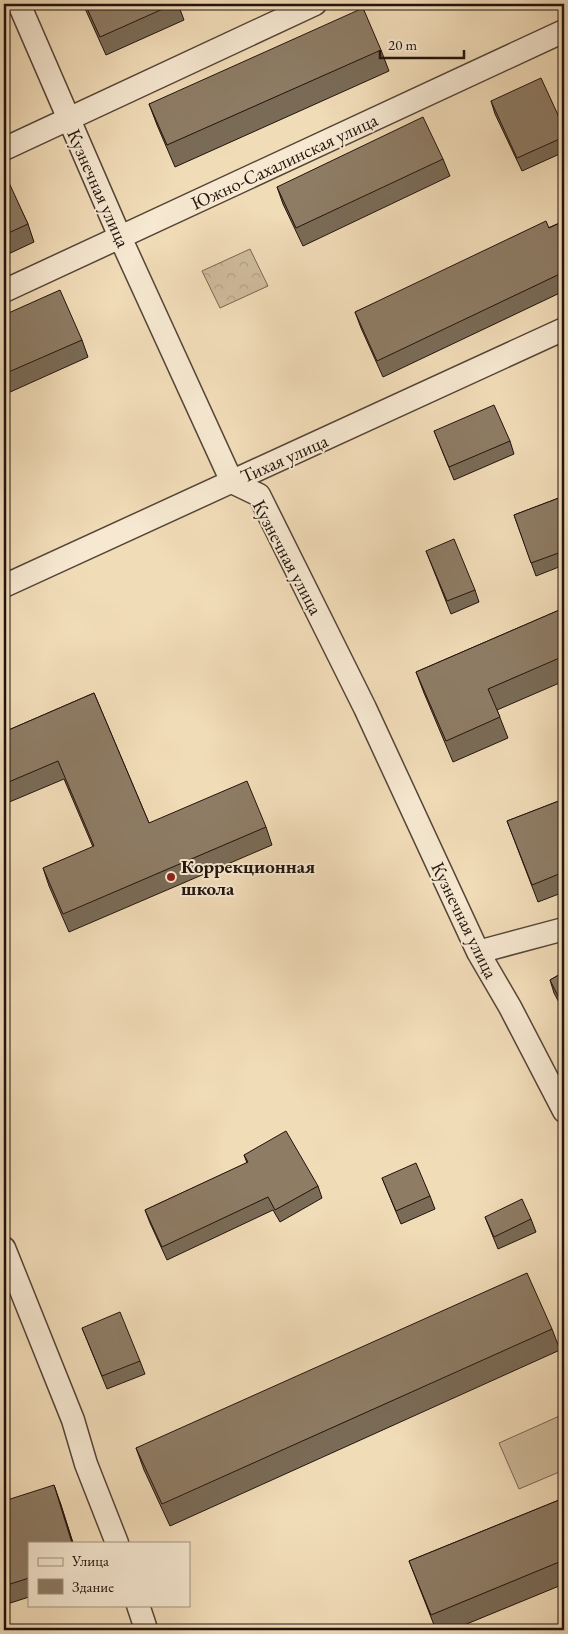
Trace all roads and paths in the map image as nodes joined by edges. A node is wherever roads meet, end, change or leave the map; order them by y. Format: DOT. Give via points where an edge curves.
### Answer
graph roads {
  1 [pos="19,4"];
  2 [pos="315,4"];
  3 [pos="564,31"];
  4 [pos="69,119"];
  5 [pos="4,149"];
  6 [pos="120,237"];
  7 [pos="4,291"];
  8 [pos="564,330"];
  9 [pos="232,482"];
  10 [pos="4,586"];
  11 [pos="564,929"];
  12 [pos="478,952"];
  13 [pos="564,1111"];
  14 [pos="4,1248"];
  15 [pos="117,1542"];
  1 -- 4 [label="street, Кузнечная улица"];
  2 -- 4 [label="street"];
  3 -- 6 [label="street, Южно-Сахалинская улица"];
  4 -- 5 [label="street"];
  4 -- 6 [label="street, Кузнечная улица"];
  6 -- 7 [label="street, Южно-Сахалинская улица"];
  6 -- 9 [label="street, Кузнечная улица"];
  8 -- 9 [label="street, Тихая улица"];
  9 -- 10 [label="street, Тихая улица"];
  9 -- 12 [label="street, Кузнечная улица" via="259,495 365,708"];
  11 -- 12 [label="street"];
  12 -- 13 [label="street, Кузнечная улица"];
  14 -- 15 [label="street" via="73,1420 86,1464"];
}
